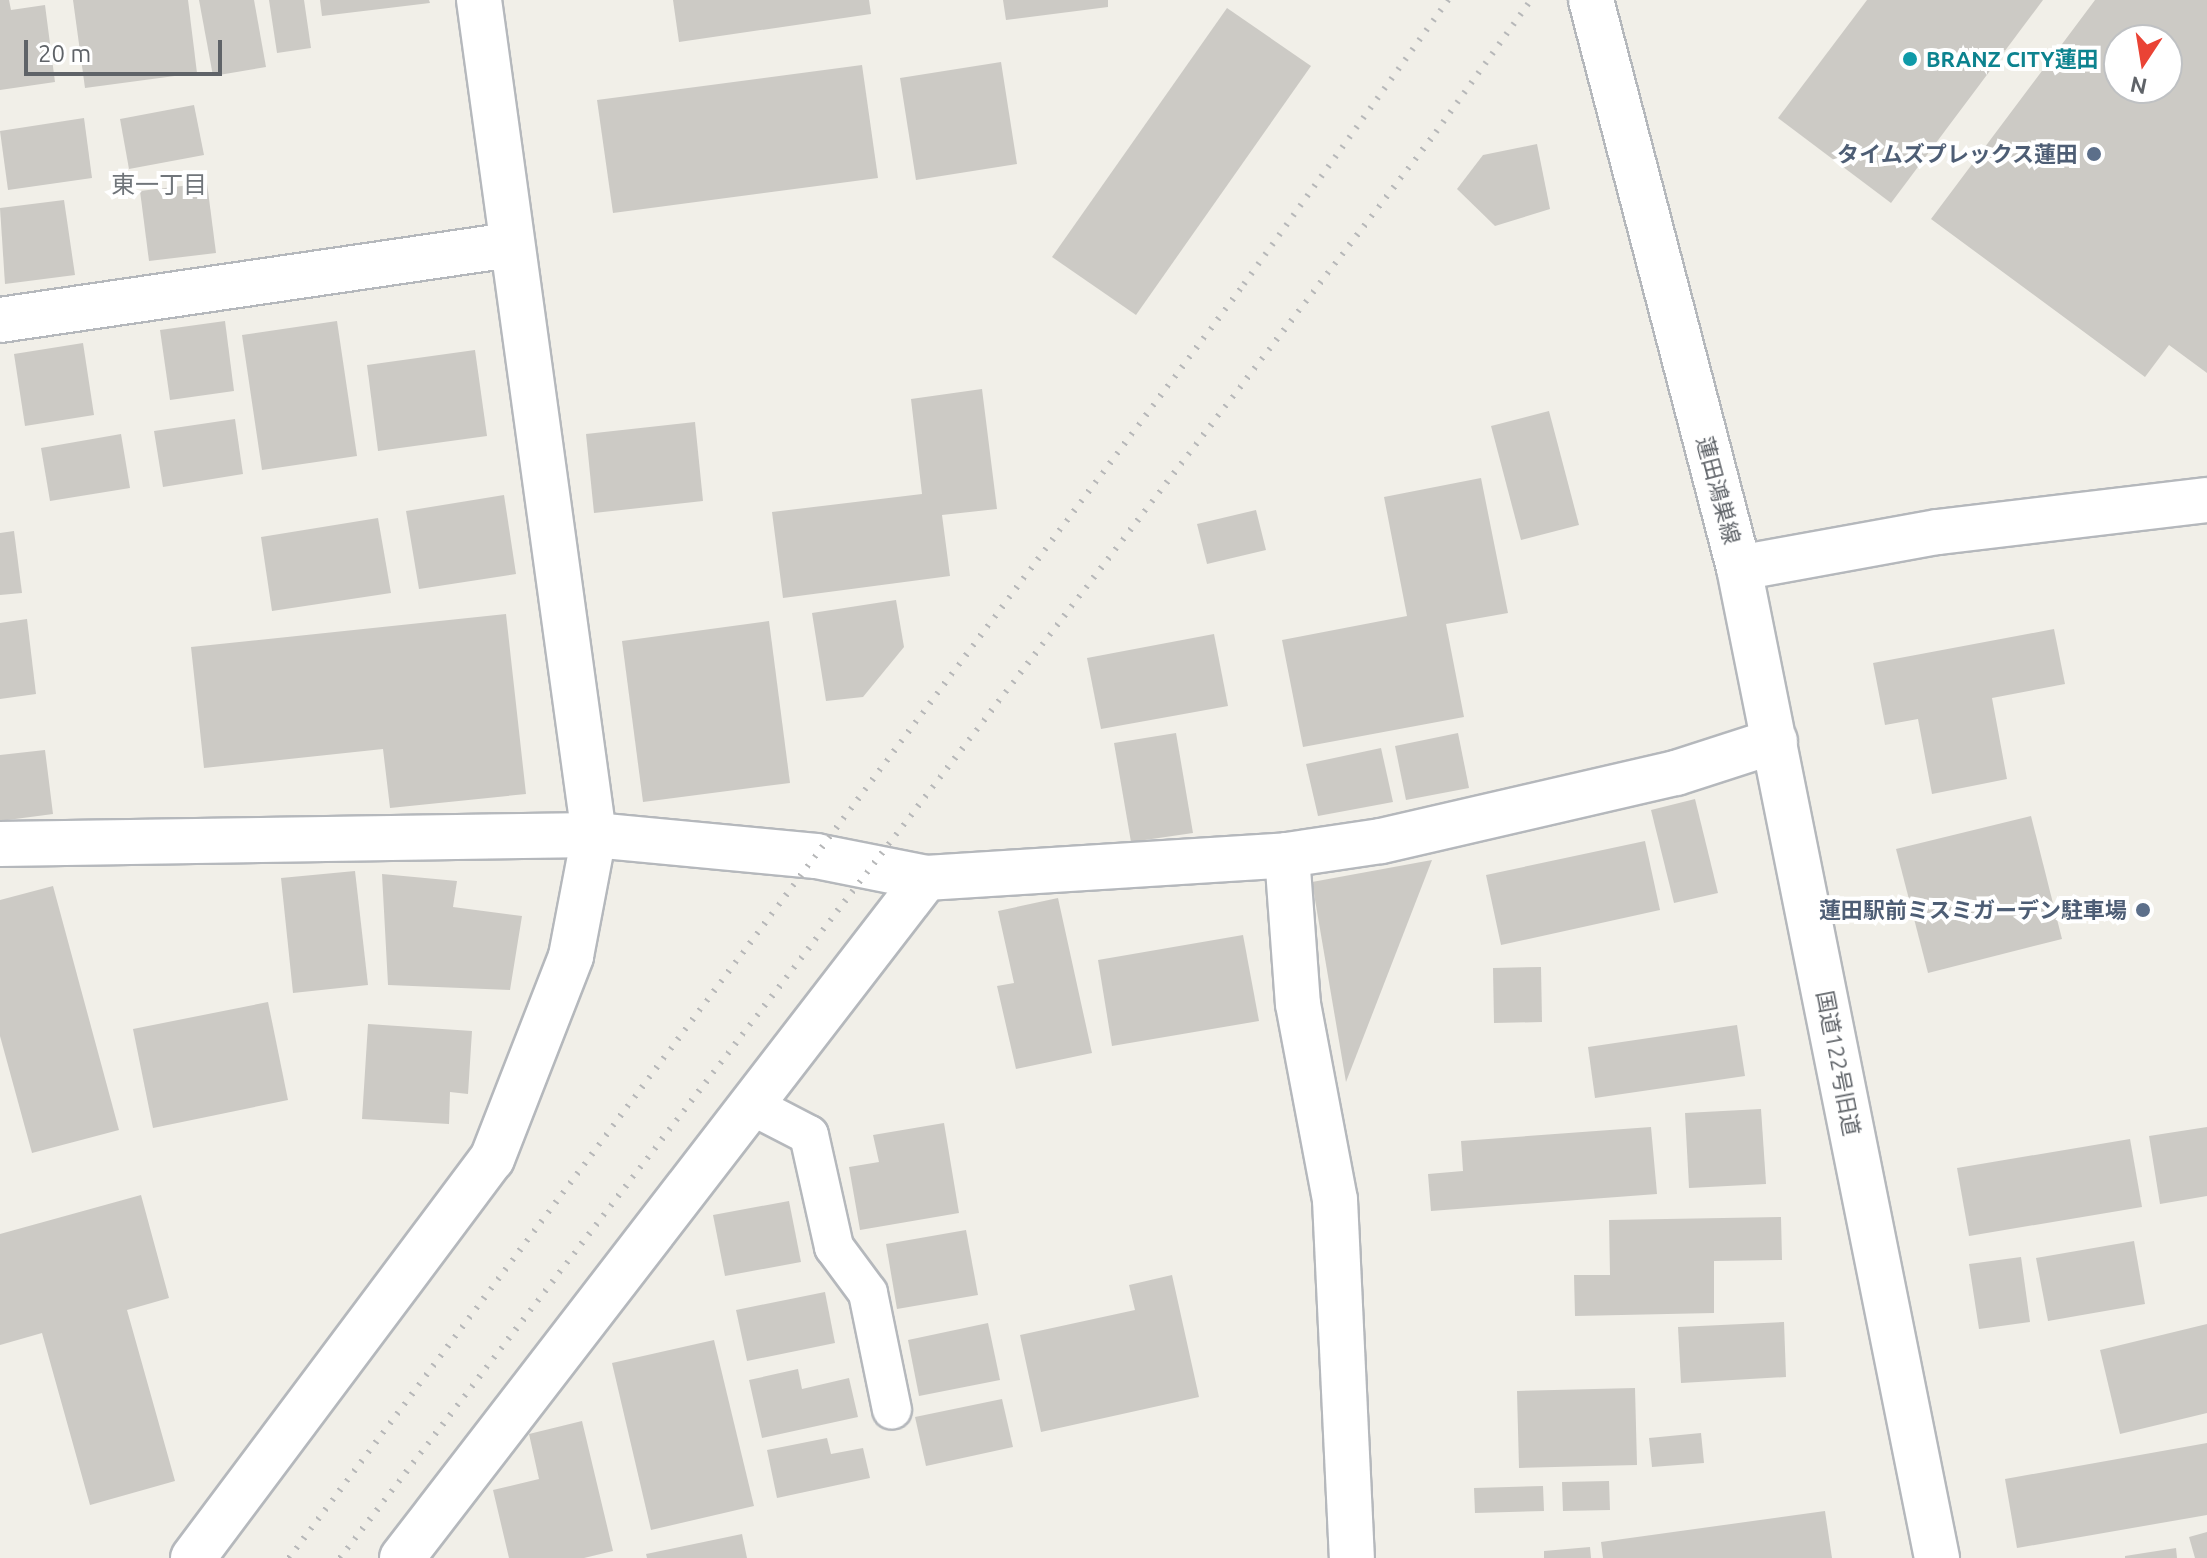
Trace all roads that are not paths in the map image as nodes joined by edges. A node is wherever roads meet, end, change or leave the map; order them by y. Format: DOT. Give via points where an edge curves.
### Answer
graph roads {
  1 [pos="479,0"];
  2 [pos="1591,0"];
  3 [pos="510,245"];
  4 [pos="0,320"];
  5 [pos="2207,500"];
  6 [pos="1739,568"];
  7 [pos="1775,741"];
  8 [pos="594,835"];
  9 [pos="0,844"];
  10 [pos="1287,855"];
  11 [pos="926,878"];
  12 [pos="751,1105"];
  13 [pos="892,1410"];
  14 [pos="193,1558"];
  15 [pos="402,1558"];
  16 [pos="1352,1558"];
  17 [pos="1937,1558"];
  1 -- 3 [label="street"];
  2 -- 6 [label="street, 蓮田鴻巣線"];
  3 -- 4 [label="street"];
  3 -- 8 [label="street"];
  5 -- 6 [label="street, 蓮田鴻巣線" via="1938,532"];
  6 -- 7 [label="street, 国道122号旧道"];
  7 -- 10 [label="street" via="1676,773 1483,820"];
  7 -- 17 [label="street, 国道122号旧道"];
  8 -- 9 [label="street"];
  8 -- 11 [label="street" via="816,856"];
  8 -- 14 [label="street" via="571,956 492,1159"];
  10 -- 11 [label="street"];
  10 -- 16 [label="street" via="1298,1004 1335,1200"];
  11 -- 12 [label="street"];
  12 -- 13 [label="lane" via="809,1135 834,1247 868,1293"];
  12 -- 15 [label="street"];
}
